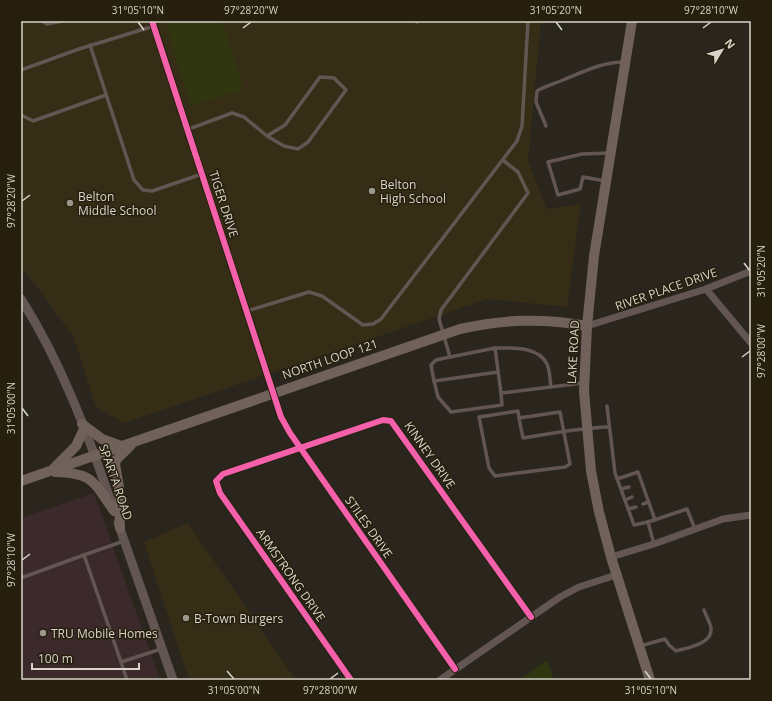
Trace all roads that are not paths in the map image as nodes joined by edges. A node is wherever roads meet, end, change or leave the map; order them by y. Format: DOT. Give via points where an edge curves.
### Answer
graph roads {
  1 [pos="42,21"];
  2 [pos="62,21"];
  3 [pos="528,21"];
  4 [pos="632,21"];
  5 [pos="153,23"];
  6 [pos="90,45"];
  7 [pos="625,62"];
  8 [pos="21,70"];
  9 [pos="106,95"];
  10 [pos="21,115"];
  11 [pos="546,126"];
  12 [pos="189,129"];
  13 [pos="267,136"];
  14 [pos="610,153"];
  15 [pos="504,161"];
  16 [pos="203,174"];
  17 [pos="606,181"];
  18 [pos="751,271"];
  19 [pos="706,289"];
  20 [pos="21,298"];
  21 [pos="247,311"];
  22 [pos="587,326"];
  23 [pos="443,334"];
  24 [pos="751,343"];
  25 [pos="495,348"];
  26 [pos="450,357"];
  27 [pos="498,372"];
  28 [pos="434,382"];
  29 [pos="584,383"];
  30 [pos="551,387"];
  31 [pos="500,393"];
  32 [pos="272,394"];
  33 [pos="607,406"];
  34 [pos="519,418"];
  35 [pos="83,427"];
  36 [pos="609,427"];
  37 [pos="587,428"];
  38 [pos="563,432"];
  39 [pos="137,441"];
  40 [pos="121,446"];
  41 [pos="301,449"];
  42 [pos="96,455"];
  43 [pos="49,471"];
  44 [pos="617,479"];
  45 [pos="21,481"];
  46 [pos="216,481"];
  47 [pos="642,482"];
  48 [pos="636,484"];
  49 [pos="629,487"];
  50 [pos="621,489"];
  51 [pos="645,492"];
  52 [pos="640,494"];
  53 [pos="632,497"];
  54 [pos="625,500"];
  55 [pos="649,502"];
  56 [pos="643,504"];
  57 [pos="636,507"];
  58 [pos="628,509"];
  59 [pos="114,511"];
  60 [pos="751,515"];
  61 [pos="655,520"];
  62 [pos="648,522"];
  63 [pos="120,528"];
  64 [pos="695,529"];
  65 [pos="125,541"];
  66 [pos="654,544"];
  67 [pos="84,555"];
  68 [pos="611,557"];
  69 [pos="616,575"];
  70 [pos="21,578"];
  71 [pos="704,610"];
  72 [pos="531,616"];
  73 [pos="639,646"];
  74 [pos="162,648"];
  75 [pos="121,662"];
  76 [pos="455,669"];
  77 [pos="127,680"];
  78 [pos="173,680"];
  79 [pos="351,680"];
  80 [pos="440,680"];
  81 [pos="650,680"];
  1 -- 2 [label="lane" via="47,24"];
  3 -- 15 [label="lane" via="522,126 517,142"];
  4 -- 7 [label="main road, LAKE ROAD"];
  5 -- 6 [label="lane"];
  5 -- 12 [label="street, TIGER DRIVE"];
  6 -- 8 [label="lane"];
  6 -- 9 [label="lane"];
  7 -- 11 [label="lane" via="611,62 537,91 536,102"];
  7 -- 14 [label="main road, LAKE ROAD"];
  9 -- 10 [label="lane" via="33,121"];
  9 -- 16 [label="lane" via="134,180 142,190 152,191"];
  12 -- 13 [label="lane" via="232,113 244,117"];
  12 -- 16 [label="street, TIGER DRIVE"];
  13 -- 13 [label="lane" via="284,146 298,149 308,142 346,90 334,78 320,77 285,125"];
  14 -- 17 [label="main road, LAKE ROAD"];
  14 -- 17 [label="lane" via="582,154 548,162 558,195 580,189 583,177"];
  15 -- 21 [label="lane" via="381,319 373,324 363,325 315,293 309,292"];
  15 -- 23 [label="lane" via="518,172 528,193 441,310 439,319"];
  16 -- 21 [label="street, TIGER DRIVE"];
  17 -- 22 [label="main road, LAKE ROAD" via="594,256"];
  18 -- 19 [label="street, RIVER PLACE DRIVE"];
  19 -- 22 [label="street, RIVER PLACE DRIVE"];
  19 -- 24 [label="street"];
  20 -- 35 [label="street, SPARTA ROAD" via="48,345"];
  21 -- 32 [label="street, TIGER DRIVE"];
  22 -- 23 [label="main road, NORTH LOOP 121" via="554,320 512,321 481,324"];
  22 -- 29 [label="main road, LAKE ROAD"];
  23 -- 26 [label="lane"];
  23 -- 32 [label="main road, NORTH LOOP 121"];
  25 -- 26 [label="lane"];
  25 -- 27 [label="lane"];
  25 -- 30 [label="lane" via="527,350 538,354 548,366"];
  26 -- 28 [label="lane" via="436,360 431,365"];
  27 -- 28 [label="lane"];
  27 -- 31 [label="lane"];
  28 -- 31 [label="lane" via="438,396 451,412 502,405"];
  29 -- 30 [label="lane"];
  29 -- 37 [label="main road, LAKE ROAD"];
  30 -- 31 [label="lane"];
  32 -- 39 [label="main road, NORTH LOOP 121"];
  32 -- 41 [label="street, STILES DRIVE" via="281,416"];
  33 -- 36 [label="lane"];
  34 -- 38 [label="lane" via="523,438"];
  34 -- 38 [label="lane" via="560,412"];
  34 -- 38 [label="lane" via="518,411 479,417 489,468 495,476 568,466 570,464"];
  35 -- 40 [label="main road" via="102,439"];
  35 -- 42 [label="street, SPARTA ROAD"];
  35 -- 43 [label="main road" via="76,446"];
  36 -- 37 [label="lane"];
  36 -- 44 [label="lane"];
  37 -- 38 [label="lane"];
  37 -- 68 [label="main road, LAKE ROAD" via="595,492"];
  39 -- 40 [label="main road, NORTH LOOP 121"];
  39 -- 63 [label="main road" via="116,460 115,464 119,487"];
  40 -- 42 [label="main road, NORTH LOOP 121"];
  41 -- 46 [label="street, KINNEY DRIVE" via="223,474"];
  41 -- 72 [label="street, KINNEY DRIVE" via="383,420 391,420"];
  41 -- 76 [label="street, STILES DRIVE"];
  42 -- 43 [label="main road, NORTH LOOP 121"];
  42 -- 59 [label="street, SPARTA ROAD"];
  43 -- 45 [label="main road, NORTH LOOP 121"];
  43 -- 59 [label="main road" via="84,475 99,489"];
  44 -- 47 [label="lane" via="638,472"];
  44 -- 50 [label="lane"];
  46 -- 79 [label="street, ARMSTRONG DRIVE" via="222,497"];
  47 -- 48 [label="lane"];
  47 -- 51 [label="lane"];
  49 -- 50 [label="lane"];
  50 -- 54 [label="lane"];
  51 -- 52 [label="lane"];
  51 -- 55 [label="lane"];
  53 -- 54 [label="lane"];
  54 -- 58 [label="lane"];
  55 -- 56 [label="lane"];
  55 -- 61 [label="lane"];
  57 -- 58 [label="lane"];
  58 -- 62 [label="lane" via="634,525"];
  59 -- 63 [label="street, SPARTA ROAD"];
  60 -- 64 [label="street" via="723,519"];
  61 -- 62 [label="lane"];
  61 -- 64 [label="lane" via="687,509"];
  62 -- 66 [label="lane"];
  63 -- 65 [label="street, SPARTA ROAD"];
  64 -- 66 [label="street"];
  65 -- 67 [label="lane"];
  65 -- 74 [label="street, SPARTA ROAD"];
  66 -- 68 [label="street"];
  67 -- 70 [label="lane"];
  67 -- 75 [label="lane"];
  68 -- 69 [label="main road, LAKE ROAD"];
  69 -- 72 [label="street" via="579,587"];
  69 -- 73 [label="main road, LAKE ROAD"];
  71 -- 73 [label="lane" via="711,630 704,642 676,651 665,639 657,639"];
  72 -- 76 [label="street"];
  73 -- 81 [label="main road, LAKE ROAD"];
  74 -- 75 [label="lane"];
  74 -- 78 [label="street, SPARTA ROAD"];
  75 -- 77 [label="lane"];
  76 -- 80 [label="street"];
}
